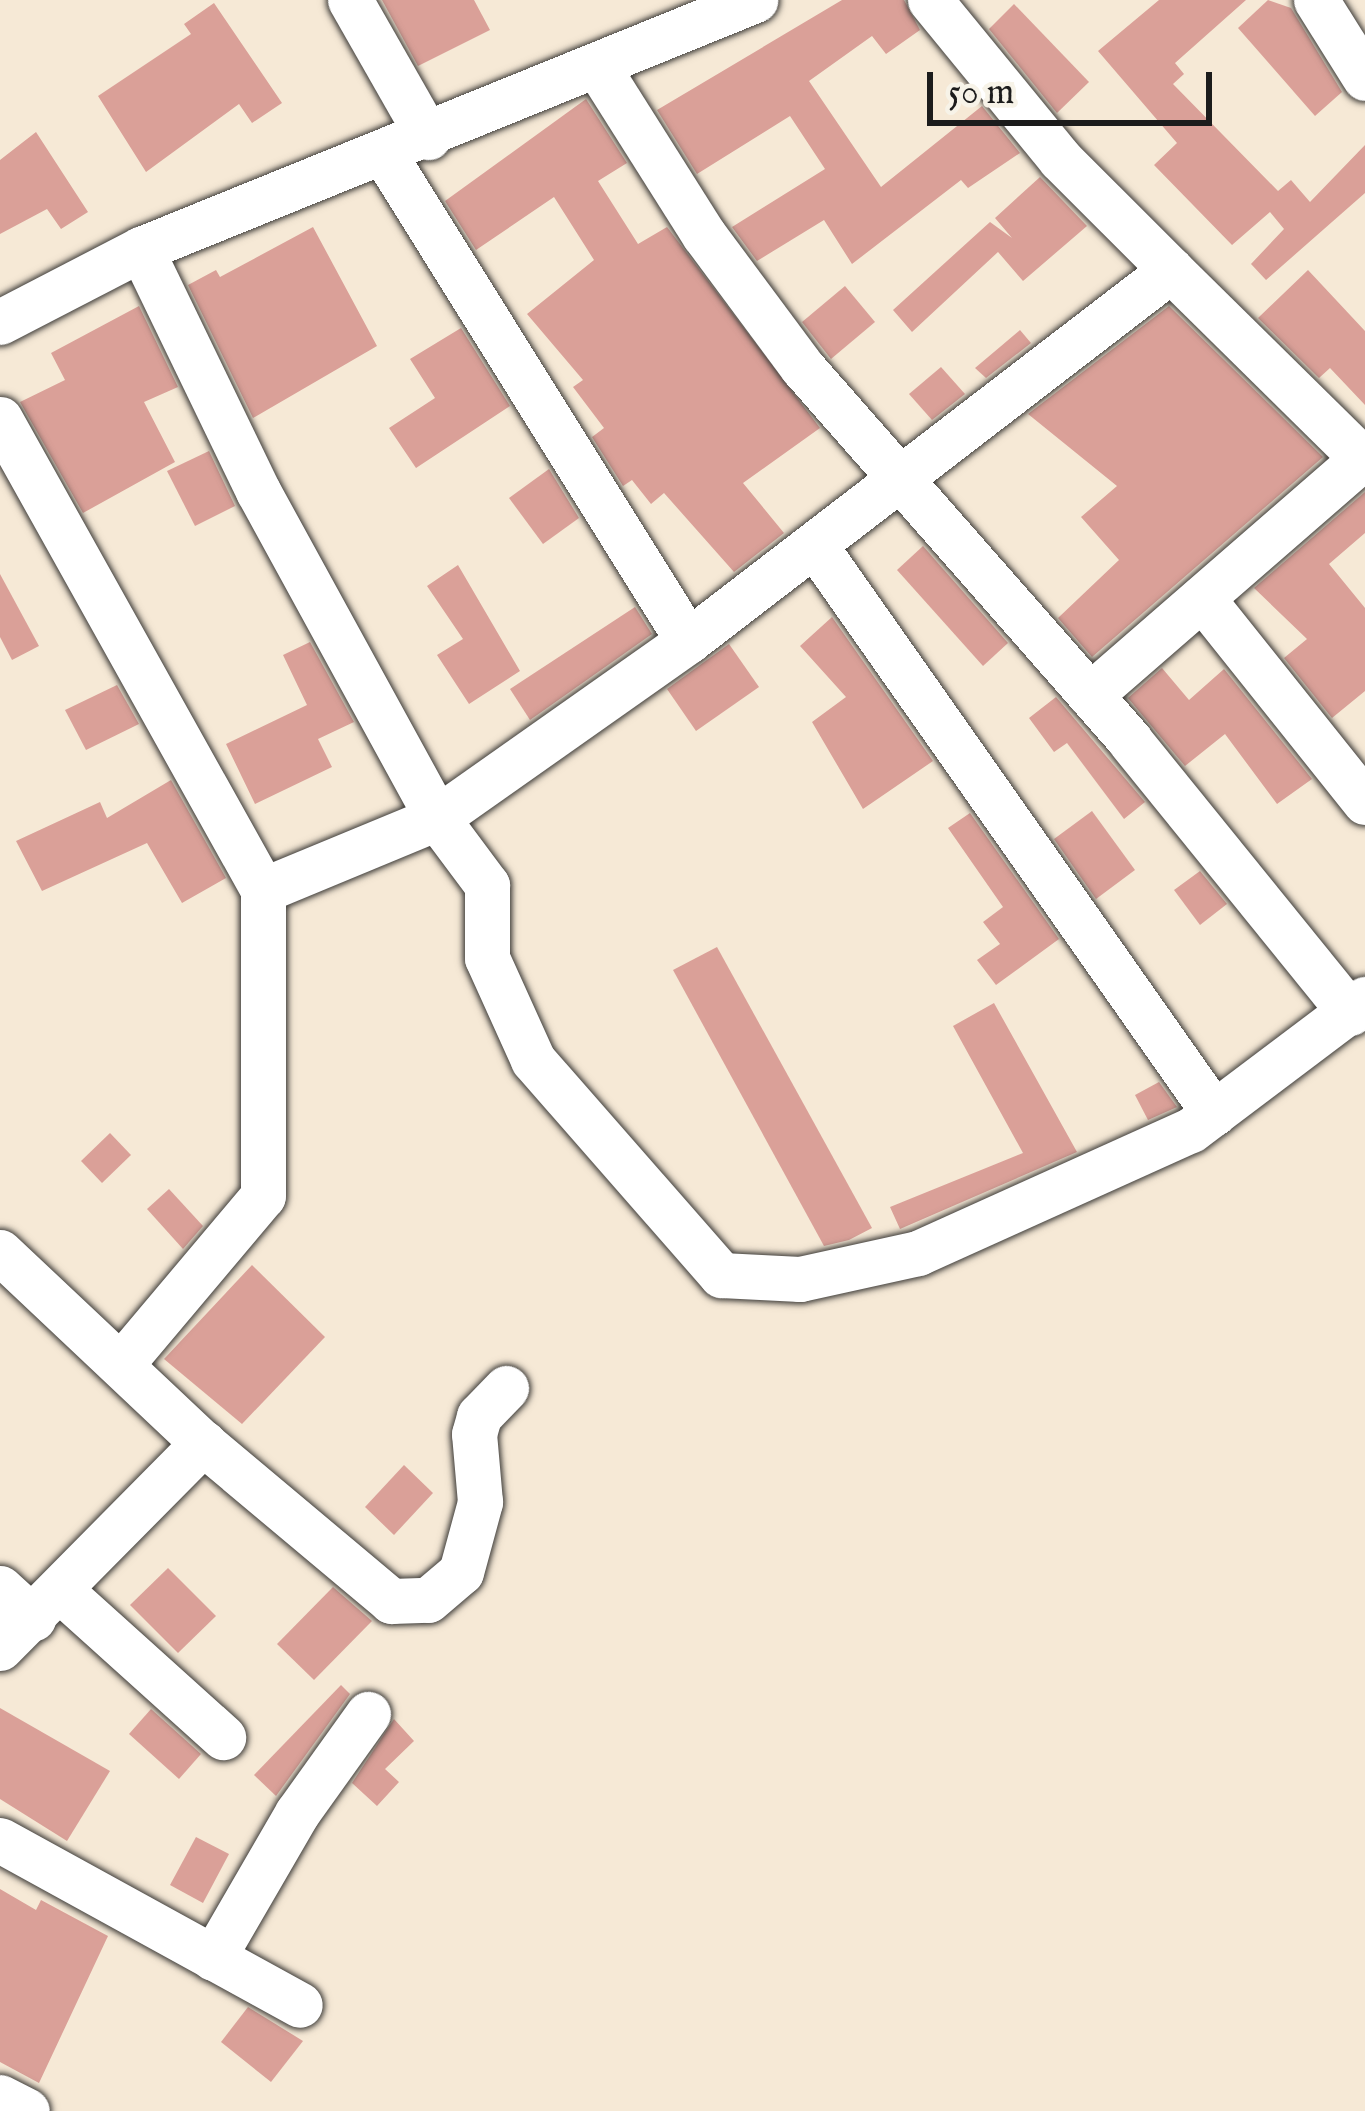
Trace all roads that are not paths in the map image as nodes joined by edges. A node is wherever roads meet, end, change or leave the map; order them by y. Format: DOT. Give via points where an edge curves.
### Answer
graph roads {
  1 [pos="350,0"];
  2 [pos="755,0"];
  3 [pos="930,0"];
  4 [pos="1316,0"];
  5 [pos="599,69"];
  6 [pos="1365,78"];
  7 [pos="428,137"];
  8 [pos="384,154"];
  9 [pos="141,248"];
  10 [pos="1171,270"];
  11 [pos="0,322"];
  12 [pos="0,419"];
  13 [pos="1364,458"];
  14 [pos="901,481"];
  15 [pos="816,547"];
  16 [pos="1202,598"];
  17 [pos="688,641"];
  18 [pos="1090,695"];
  19 [pos="1365,802"];
  20 [pos="437,818"];
  21 [pos="263,890"];
  22 [pos="1358,1006"];
  23 [pos="1214,1113"];
  24 [pos="0,1252"];
  25 [pos="124,1362"];
  26 [pos="506,1388"];
  27 [pos="203,1443"];
  28 [pos="0,1588"];
  29 [pos="32,1620"];
  30 [pos="368,1714"];
  31 [pos="224,1737"];
  32 [pos="0,1840"];
  33 [pos="213,1958"];
  34 [pos="301,2005"];
  35 [pos="0,2097"];
  36 [pos="26,2111"];
  1 -- 7 [label="street"];
  2 -- 5 [label="street"];
  3 -- 10 [label="street" via="1060,159"];
  4 -- 6 [label="street"];
  5 -- 7 [label="street"];
  5 -- 14 [label="street" via="704,235"];
  7 -- 8 [label="street"];
  8 -- 9 [label="street"];
  8 -- 17 [label="street"];
  9 -- 11 [label="street"];
  9 -- 20 [label="street" via="258,491"];
  10 -- 13 [label="street"];
  10 -- 14 [label="street"];
  12 -- 21 [label="street"];
  13 -- 16 [label="street"];
  14 -- 15 [label="street"];
  14 -- 18 [label="street"];
  15 -- 17 [label="street"];
  15 -- 23 [label="street"];
  16 -- 18 [label="street"];
  16 -- 19 [label="street"];
  17 -- 20 [label="street"];
  18 -- 22 [label="street"];
  20 -- 21 [label="street"];
  20 -- 23 [label="street" via="487,885 487,958 533,1060 721,1275 800,1279 918,1253"];
  21 -- 25 [label="street" via="263,1196"];
  22 -- 23 [label="street"];
  24 -- 25 [label="street"];
  25 -- 27 [label="street"];
  26 -- 27 [label="street" via="479,1416 474,1434 480,1502 461,1572 428,1600 392,1600"];
  27 -- 29 [label="street"];
  28 -- 29 [label="street"];
  29 -- 31 [label="street"];
  30 -- 33 [label="street" via="297,1813"];
  32 -- 33 [label="street"];
  33 -- 34 [label="street"];
  35 -- 36 [label="street"];
}
